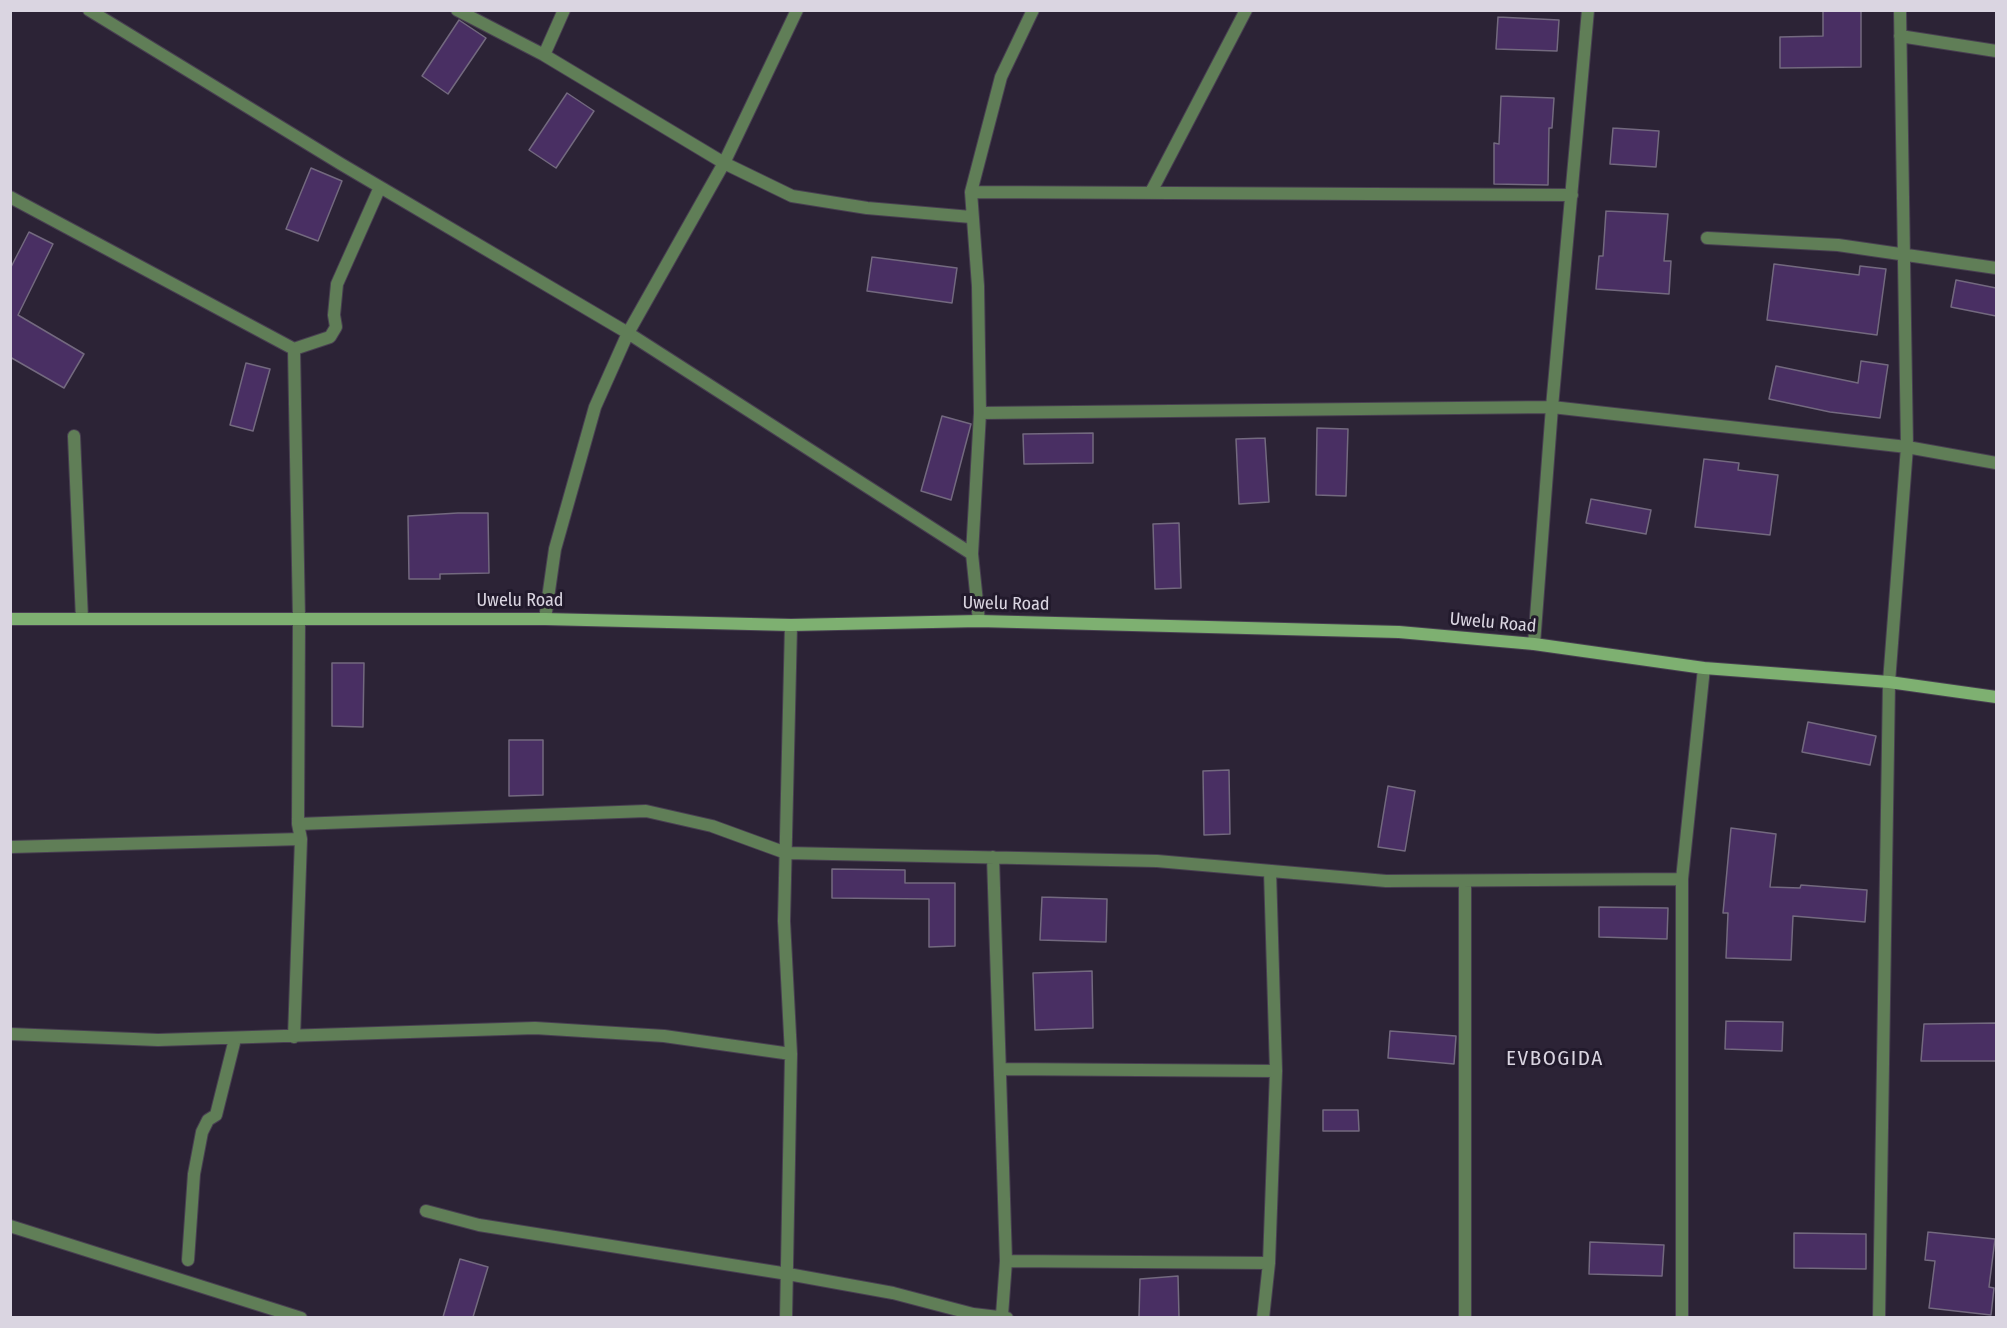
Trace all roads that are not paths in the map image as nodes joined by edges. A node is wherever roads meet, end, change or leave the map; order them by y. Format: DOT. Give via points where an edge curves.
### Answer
graph roads {
  1 [pos="89,10"];
  2 [pos="457,10"];
  3 [pos="564,10"];
  4 [pos="797,10"];
  5 [pos="1033,10"];
  6 [pos="1246,10"];
  7 [pos="1588,10"];
  8 [pos="1900,10"];
  9 [pos="1900,36"];
  10 [pos="1996,51"];
  11 [pos="544,55"];
  12 [pos="724,163"];
  13 [pos="380,187"];
  14 [pos="971,192"];
  15 [pos="1151,192"];
  16 [pos="1572,195"];
  17 [pos="10,197"];
  18 [pos="971,217"];
  19 [pos="1707,238"];
  20 [pos="1905,254"];
  21 [pos="1996,268"];
  22 [pos="628,333"];
  23 [pos="294,350"];
  24 [pos="1552,407"];
  25 [pos="980,413"];
  26 [pos="75,436"];
  27 [pos="1907,447"];
  28 [pos="1996,463"];
  29 [pos="972,554"];
  30 [pos="10,619"];
  31 [pos="82,619"];
  32 [pos="299,619"];
  33 [pos="544,619"];
  34 [pos="979,621"];
  35 [pos="791,625"];
  36 [pos="1534,644"];
  37 [pos="1704,668"];
  38 [pos="1889,682"];
  39 [pos="1996,697"];
  40 [pos="298,824"];
  41 [pos="301,839"];
  42 [pos="10,847"];
  43 [pos="786,854"];
  44 [pos="993,858"];
  45 [pos="1270,871"];
  46 [pos="1682,879"];
  47 [pos="1465,881"];
  48 [pos="10,1034"];
  49 [pos="294,1037"];
  50 [pos="235,1039"];
  51 [pos="791,1054"];
  52 [pos="1001,1069"];
  53 [pos="1276,1071"];
  54 [pos="426,1211"];
  55 [pos="10,1226"];
  56 [pos="188,1260"];
  57 [pos="1006,1261"];
  58 [pos="1269,1263"];
  59 [pos="788,1274"];
  60 [pos="1004,1316"];
  61 [pos="301,1317"];
  62 [pos="786,1317"];
  63 [pos="1263,1317"];
  64 [pos="1466,1317"];
  65 [pos="1682,1317"];
  66 [pos="1879,1317"];
  1 -- 13 [label="street"];
  2 -- 11 [label="street"];
  3 -- 11 [label="street"];
  4 -- 12 [label="street"];
  5 -- 14 [label="street" via="1001,77"];
  6 -- 15 [label="street"];
  7 -- 16 [label="street"];
  8 -- 9 [label="street"];
  9 -- 10 [label="street"];
  9 -- 20 [label="street"];
  11 -- 12 [label="street"];
  12 -- 18 [label="street" via="792,196 867,208"];
  12 -- 22 [label="street"];
  13 -- 22 [label="street"];
  13 -- 23 [label="street" via="337,284 336,327 330,338"];
  14 -- 15 [label="street"];
  14 -- 18 [label="street"];
  15 -- 16 [label="street"];
  16 -- 24 [label="street"];
  17 -- 23 [label="street"];
  18 -- 25 [label="street" via="978,286"];
  19 -- 20 [label="street" via="1838,245"];
  20 -- 21 [label="street"];
  20 -- 27 [label="street"];
  22 -- 29 [label="street"];
  22 -- 33 [label="street" via="595,406 555,549"];
  23 -- 32 [label="street"];
  24 -- 25 [label="street"];
  24 -- 27 [label="street"];
  24 -- 36 [label="street"];
  25 -- 29 [label="street"];
  26 -- 31 [label="street"];
  27 -- 28 [label="street"];
  27 -- 38 [label="street"];
  29 -- 34 [label="street"];
  30 -- 31 [label="street, Uwelu Road"];
  31 -- 32 [label="street, Uwelu Road"];
  32 -- 33 [label="street, Uwelu Road"];
  32 -- 40 [label="street"];
  33 -- 35 [label="street, Uwelu Road"];
  34 -- 35 [label="street, Uwelu Road"];
  34 -- 36 [label="street, Uwelu Road" via="1399,632"];
  35 -- 43 [label="street"];
  36 -- 37 [label="street, Uwelu Road"];
  37 -- 38 [label="street, Uwelu Road"];
  37 -- 46 [label="street"];
  38 -- 39 [label="street, Uwelu Road"];
  38 -- 66 [label="street"];
  40 -- 41 [label="street"];
  40 -- 43 [label="street" via="646,811 712,826"];
  41 -- 42 [label="street"];
  41 -- 49 [label="street"];
  43 -- 44 [label="street"];
  43 -- 51 [label="street" via="784,921"];
  44 -- 45 [label="street" via="1157,861"];
  44 -- 52 [label="street"];
  45 -- 47 [label="street" via="1386,881"];
  45 -- 53 [label="street"];
  46 -- 47 [label="street"];
  46 -- 65 [label="street"];
  47 -- 64 [label="street"];
  48 -- 50 [label="street"];
  49 -- 50 [label="street"];
  49 -- 51 [label="street" via="535,1028 664,1036"];
  50 -- 56 [label="street" via="216,1115 202,1132 194,1174"];
  51 -- 59 [label="street"];
  52 -- 53 [label="street"];
  52 -- 57 [label="street"];
  53 -- 58 [label="street"];
  54 -- 59 [label="street" via="479,1225"];
  55 -- 61 [label="street"];
  57 -- 58 [label="street"];
  57 -- 60 [label="street"];
  58 -- 63 [label="street"];
  59 -- 60 [label="street" via="893,1293 973,1314"];
  59 -- 62 [label="street"];
}
